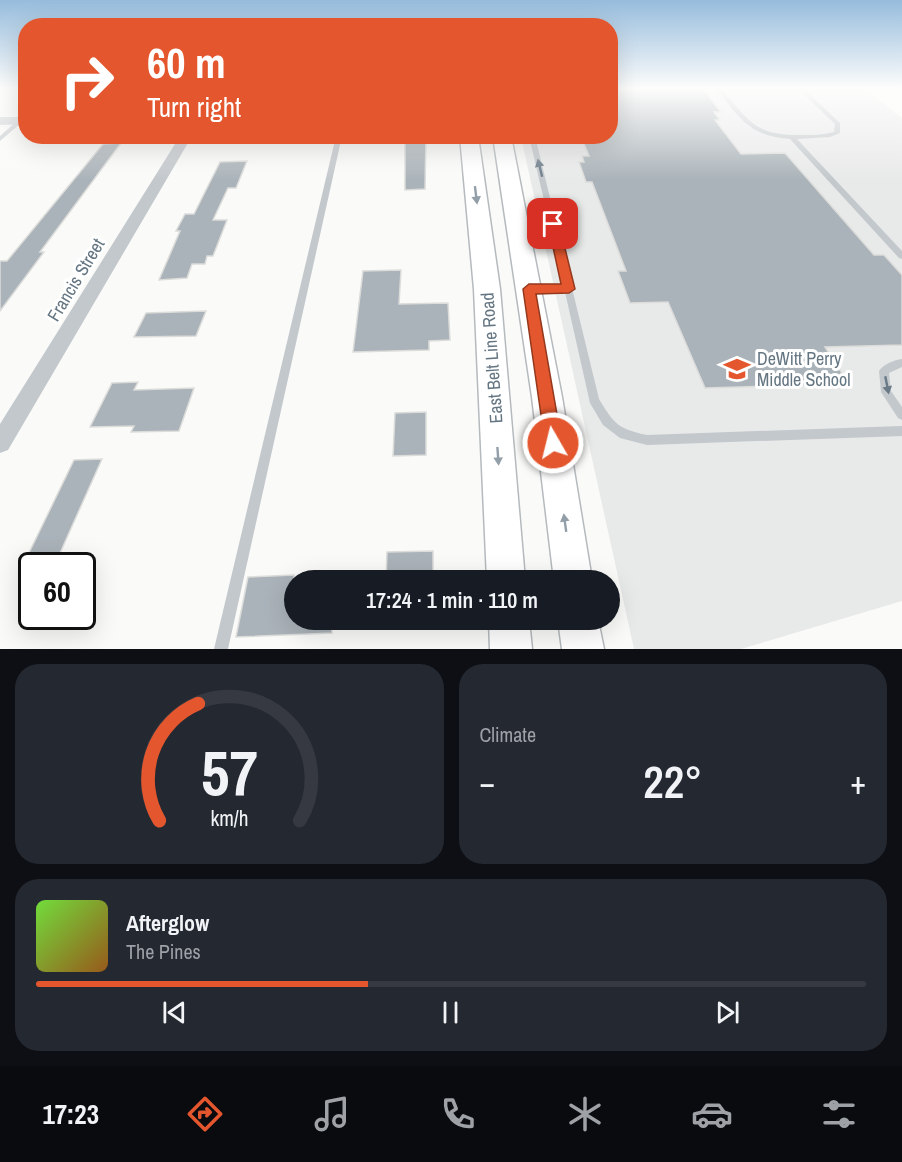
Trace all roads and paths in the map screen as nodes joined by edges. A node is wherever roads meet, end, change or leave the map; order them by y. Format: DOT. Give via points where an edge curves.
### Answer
graph roads {
  1 [pos="746,119"];
  2 [pos="833,119"];
  3 [pos="18,120"];
  4 [pos="0,121"];
  5 [pos="18,124"];
  6 [pos="791,136"];
  7 [pos="0,139"];
  8 [pos="181,144"];
  9 [pos="337,144"];
  10 [pos="470,144"];
  11 [pos="503,144"];
  12 [pos="534,144"];
  13 [pos="902,256"];
  14 [pos="529,289"];
  15 [pos="569,289"];
  16 [pos="902,363"];
  17 [pos="902,416"];
  18 [pos="902,431"];
  19 [pos="0,443"];
  20 [pos="505,570"];
  21 [pos="571,570"];
  22 [pos="510,630"];
  23 [pos="580,630"];
  24 [pos="221,649"];
  25 [pos="511,649"];
  26 [pos="583,649"];
  1 -- 6 [label="lane" via="764,132"];
  2 -- 6 [label="lane" via="838,124 837,133"];
  3 -- 4 [label="street"];
  5 -- 7 [label="lane"];
  6 -- 13 [label="lane"];
  8 -- 19 [label="street, Francis Street"];
  9 -- 24 [label="lane"];
  10 -- 20 [label="main road, East Belt Line Road, one-way" via="487,289"];
  11 -- 14 [label="main road"];
  15 -- 12 [label="lane, one-way"];
  14 -- 15 [label="lane"];
  21 -- 14 [label="main road, one-way"];
  15 -- 18 [label="lane" via="594,400 608,422 624,435 647,440"];
  16 -- 17 [label="lane, one-way" via="884,371 886,392"];
  22 -- 25 [label="main road"];
  23 -- 26 [label="main road"];
}
